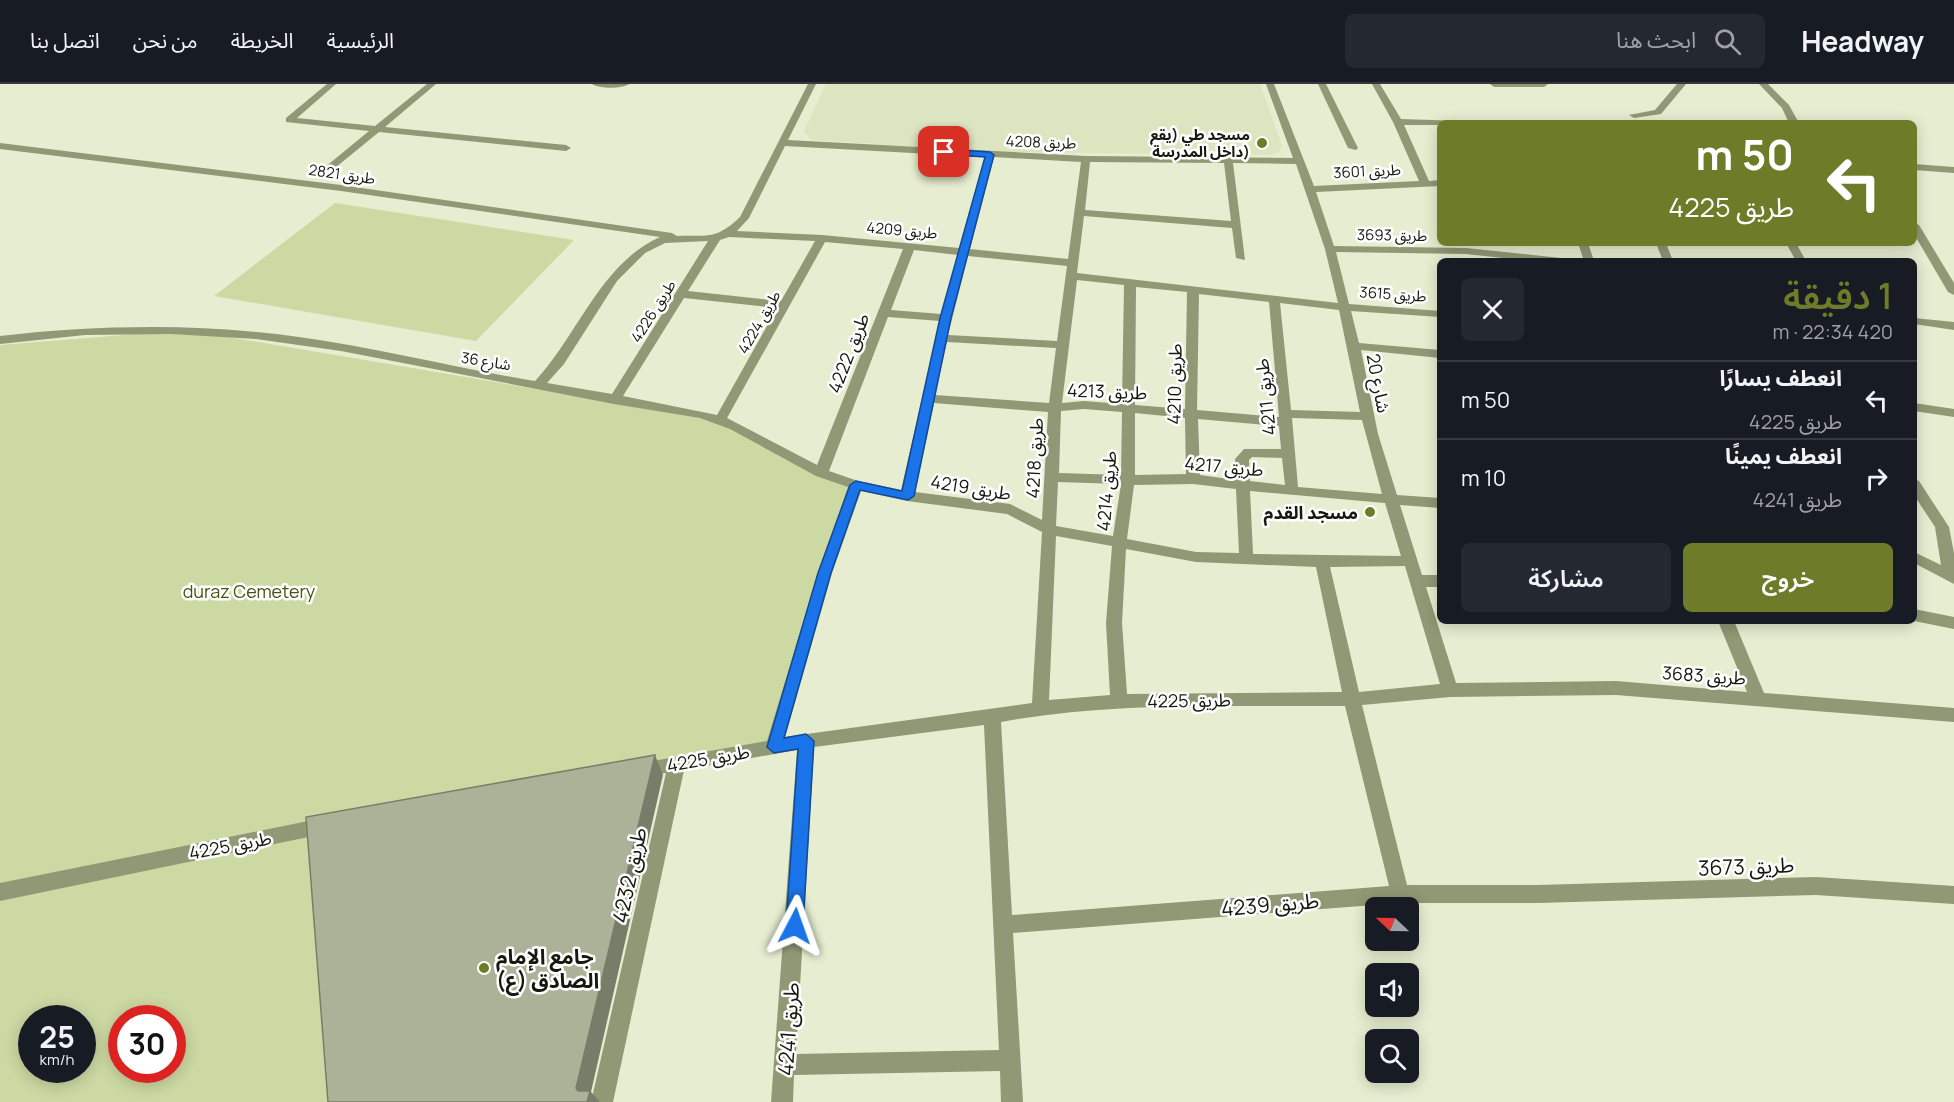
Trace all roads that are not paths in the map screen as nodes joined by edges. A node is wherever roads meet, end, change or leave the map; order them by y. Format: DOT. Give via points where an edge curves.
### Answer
graph roads {
  1 [pos="332,84"];
  2 [pos="432,84"];
  3 [pos="596,84"];
  4 [pos="625,84"];
  5 [pos="812,84"];
  6 [pos="1269,84"];
  7 [pos="1322,84"];
  8 [pos="1376,84"];
  9 [pos="1494,84"];
  10 [pos="1544,84"];
  11 [pos="1682,84"];
  12 [pos="1763,84"];
  13 [pos="1634,115"];
  14 [pos="1793,120"];
  15 [pos="1398,122"];
  16 [pos="1437,123"];
  17 [pos="377,130"];
  18 [pos="782,143"];
  19 [pos="0,146"];
  20 [pos="566,148"];
  21 [pos="1353,148"];
  22 [pos="990,155"];
  23 [pos="1086,159"];
  24 [pos="1228,160"];
  25 [pos="1298,161"];
  26 [pos="1917,167"];
  27 [pos="327,170"];
  28 [pos="1954,170"];
  29 [pos="1425,183"];
  30 [pos="1437,183"];
  31 [pos="1310,189"];
  32 [pos="1080,213"];
  33 [pos="1236,225"];
  34 [pos="1917,230"];
  35 [pos="722,236"];
  36 [pos="679,237"];
  37 [pos="822,238"];
  38 [pos="910,246"];
  39 [pos="1330,249"];
  40 [pos="964,251"];
  41 [pos="1466,256"];
  42 [pos="1241,258"];
  43 [pos="1504,258"];
  44 [pos="1073,269"];
  45 [pos="1130,283"];
  46 [pos="1193,289"];
  47 [pos="1954,292"];
  48 [pos="681,294"];
  49 [pos="1274,299"];
  50 [pos="786,305"];
  51 [pos="1345,307"];
  52 [pos="882,313"];
  53 [pos="1437,314"];
  54 [pos="946,318"];
  55 [pos="1917,321"];
  56 [pos="1954,326"];
  57 [pos="941,338"];
  58 [pos="0,340"];
  59 [pos="1062,345"];
  60 [pos="1354,346"];
  61 [pos="1437,354"];
  62 [pos="538,385"];
  63 [pos="927,398"];
  64 [pos="614,400"];
  65 [pos="1917,407"];
  66 [pos="1055,408"];
  67 [pos="1130,409"];
  68 [pos="1191,413"];
  69 [pos="1954,413"];
  70 [pos="1367,416"];
  71 [pos="1286,418"];
  72 [pos="720,420"];
  73 [pos="1289,454"];
  74 [pos="821,473"];
  75 [pos="1053,477"];
  76 [pos="1128,480"];
  77 [pos="1193,480"];
  78 [pos="856,485"];
  79 [pos="1242,485"];
  80 [pos="1917,488"];
  81 [pos="1292,491"];
  82 [pos="908,496"];
  83 [pos="1390,498"];
  84 [pos="1437,503"];
  85 [pos="1948,528"];
  86 [pos="1047,529"];
  87 [pos="1120,543"];
  88 [pos="1246,558"];
  89 [pos="1917,559"];
  90 [pos="1411,561"];
  91 [pos="1322,562"];
  92 [pos="1953,578"];
  93 [pos="1418,581"];
  94 [pos="1437,581"];
  95 [pos="1917,616"];
  96 [pos="1954,623"];
  97 [pos="1727,624"];
  98 [pos="1450,690"];
  99 [pos="1758,698"];
  100 [pos="1352,699"];
  101 [pos="1119,701"];
  102 [pos="1040,708"];
  103 [pos="1954,715"];
  104 [pos="992,717"];
  105 [pos="806,741"];
  106 [pos="774,747"];
  107 [pos="677,763"];
  108 [pos="630,771"];
  109 [pos="347,822"];
  110 [pos="0,892"];
  111 [pos="1400,894"];
  112 [pos="1538,894"];
  113 [pos="1954,895"];
  114 [pos="1002,925"];
  115 [pos="1008,1060"];
  116 [pos="786,1065"];
  117 [pos="602,1102"];
  118 [pos="782,1102"];
  119 [pos="1012,1102"];
  1 -- 17 [label="street" via="288,120"];
  2 -- 17 [label="street"];
  3 -- 4 [label="street"];
  5 -- 18 [label="street"];
  6 -- 25 [label="street, شارع 20"];
  7 -- 21 [label="street"];
  8 -- 15 [label="street, طريق 3601"];
  9 -- 10 [label="street"];
  11 -- 13 [label="street" via="1658,112"];
  12 -- 14 [label="street" via="1786,106"];
  15 -- 16 [label="street"];
  15 -- 29 [label="street, طريق 3601"];
  17 -- 20 [label="street"];
  17 -- 27 [label="street"];
  18 -- 22 [label="street, طريق 4208"];
  18 -- 35 [label="street" via="744,218"];
  19 -- 36 [label="street, طريق 2821" via="341,188"];
  22 -- 23 [label="street, طريق 4208"];
  22 -- 40 [label="street"];
  23 -- 24 [label="street, طريق 4208"];
  23 -- 32 [label="street, طريق 4218"];
  24 -- 25 [label="street, طريق 4208"];
  24 -- 33 [label="street"];
  25 -- 31 [label="street, شارع 20"];
  26 -- 28 [label="street"];
  29 -- 30 [label="street, طريق 3601"];
  29 -- 31 [label="street, طريق 3601"];
  31 -- 39 [label="street, شارع 20"];
  32 -- 33 [label="street"];
  32 -- 44 [label="street, طريق 4218"];
  33 -- 42 [label="street"];
  34 -- 47 [label="street"];
  35 -- 36 [label="street"];
  35 -- 37 [label="street, طريق 4209"];
  35 -- 48 [label="street, طريق 4226"];
  36 -- 62 [label="street" via="641,251 613,279 560,361"];
  37 -- 38 [label="street, طريق 4209"];
  37 -- 50 [label="street, طريق 4224"];
  38 -- 40 [label="street, طريق 4209"];
  38 -- 52 [label="street, طريق 4222"];
  39 -- 41 [label="street, طريق 3693"];
  39 -- 51 [label="street, شارع 20"];
  40 -- 44 [label="street, طريق 4209"];
  40 -- 54 [label="street"];
  41 -- 43 [label="street, طريق 3693"];
  44 -- 45 [label="street, طريق 4209"];
  44 -- 59 [label="street, طريق 4218"];
  45 -- 46 [label="street, طريق 4209"];
  45 -- 67 [label="street, طريق 4214"];
  46 -- 49 [label="street, طريق 4209"];
  46 -- 68 [label="street, طريق 4210"];
  48 -- 50 [label="street"];
  48 -- 64 [label="street, طريق 4226"];
  49 -- 51 [label="street, طريق 4209"];
  49 -- 71 [label="street, طريق 4211"];
  50 -- 72 [label="street, طريق 4224"];
  51 -- 53 [label="street, طريق 3615"];
  51 -- 60 [label="street, شارع 20"];
  52 -- 54 [label="street"];
  52 -- 74 [label="street, طريق 4222"];
  54 -- 57 [label="street"];
  55 -- 56 [label="street"];
  57 -- 59 [label="street"];
  57 -- 63 [label="street"];
  58 -- 62 [label="street, شارع 36" via="106,330 198,331 340,347 479,377"];
  59 -- 66 [label="street, طريق 4218"];
  60 -- 61 [label="street"];
  60 -- 70 [label="street, شارع 20"];
  62 -- 64 [label="street, طريق 4219"];
  63 -- 66 [label="street, طريق 4213"];
  63 -- 82 [label="street"];
  64 -- 72 [label="street, طريق 4219" via="685,410"];
  65 -- 69 [label="street"];
  66 -- 67 [label="street, طريق 4213" via="1084,405"];
  66 -- 75 [label="street, طريق 4218"];
  67 -- 68 [label="street, طريق 4213"];
  67 -- 76 [label="street, طريق 4214"];
  68 -- 71 [label="street, طريق 4213"];
  68 -- 77 [label="street, طريق 4210"];
  70 -- 71 [label="street, طريق 4213"];
  70 -- 83 [label="street, شارع 20"];
  71 -- 73 [label="street, طريق 4211"];
  72 -- 74 [label="street, طريق 4219"];
  73 -- 79 [label="street" via="1245,454"];
  73 -- 81 [label="street, طريق 4211"];
  74 -- 78 [label="street, طريق 4219"];
  75 -- 76 [label="street, طريق 4217"];
  75 -- 86 [label="street, طريق 4218"];
  76 -- 77 [label="street, طريق 4217"];
  76 -- 87 [label="street, طريق 4214"];
  77 -- 79 [label="street, طريق 4217"];
  78 -- 82 [label="street, طريق 4219"];
  78 -- 106 [label="street" via="825,573"];
  79 -- 81 [label="street, طريق 4217"];
  79 -- 88 [label="street"];
  80 -- 85 [label="street"];
  81 -- 83 [label="street, طريق 4217"];
  82 -- 86 [label="street, طريق 4219" via="1010,509"];
  83 -- 84 [label="street, طريق 4217"];
  83 -- 90 [label="street, شارع 20"];
  85 -- 92 [label="street"];
  86 -- 87 [label="street, طريق 4219"];
  86 -- 102 [label="street, طريق 4218"];
  87 -- 88 [label="street, طريق 4219" via="1196,556"];
  87 -- 101 [label="street, طريق 4214" via="1114,623"];
  88 -- 91 [label="street, طريق 4219"];
  89 -- 92 [label="street"];
  90 -- 91 [label="street, طريق 4219"];
  90 -- 93 [label="street, شارع 20"];
  91 -- 100 [label="street"];
  93 -- 94 [label="street"];
  93 -- 98 [label="street, شارع 20"];
  95 -- 96 [label="street"];
  97 -- 99 [label="street"];
  98 -- 99 [label="street, طريق 3683" via="1616,688"];
  98 -- 100 [label="street, طريق 4225"];
  99 -- 103 [label="street, طريق 3683"];
  100 -- 101 [label="street, طريق 4225"];
  100 -- 111 [label="street"];
  101 -- 102 [label="street, طريق 4225"];
  102 -- 104 [label="street, طريق 4225"];
  104 -- 105 [label="street, طريق 4225"];
  104 -- 114 [label="street"];
  105 -- 106 [label="street, طريق 4225"];
  105 -- 116 [label="street, طريق 4241"];
  106 -- 107 [label="street, طريق 4225"];
  107 -- 108 [label="street, طريق 4225"];
  107 -- 117 [label="street, طريق 4232"];
  109 -- 110 [label="street, طريق 4225"];
  111 -- 112 [label="street, طريق 4239"];
  111 -- 114 [label="street, طريق 4239"];
  112 -- 113 [label="street, طريق 3673" via="1816,886"];
  114 -- 115 [label="street"];
  115 -- 116 [label="street"];
  115 -- 119 [label="street"];
  116 -- 118 [label="street, طريق 4241"];
}
